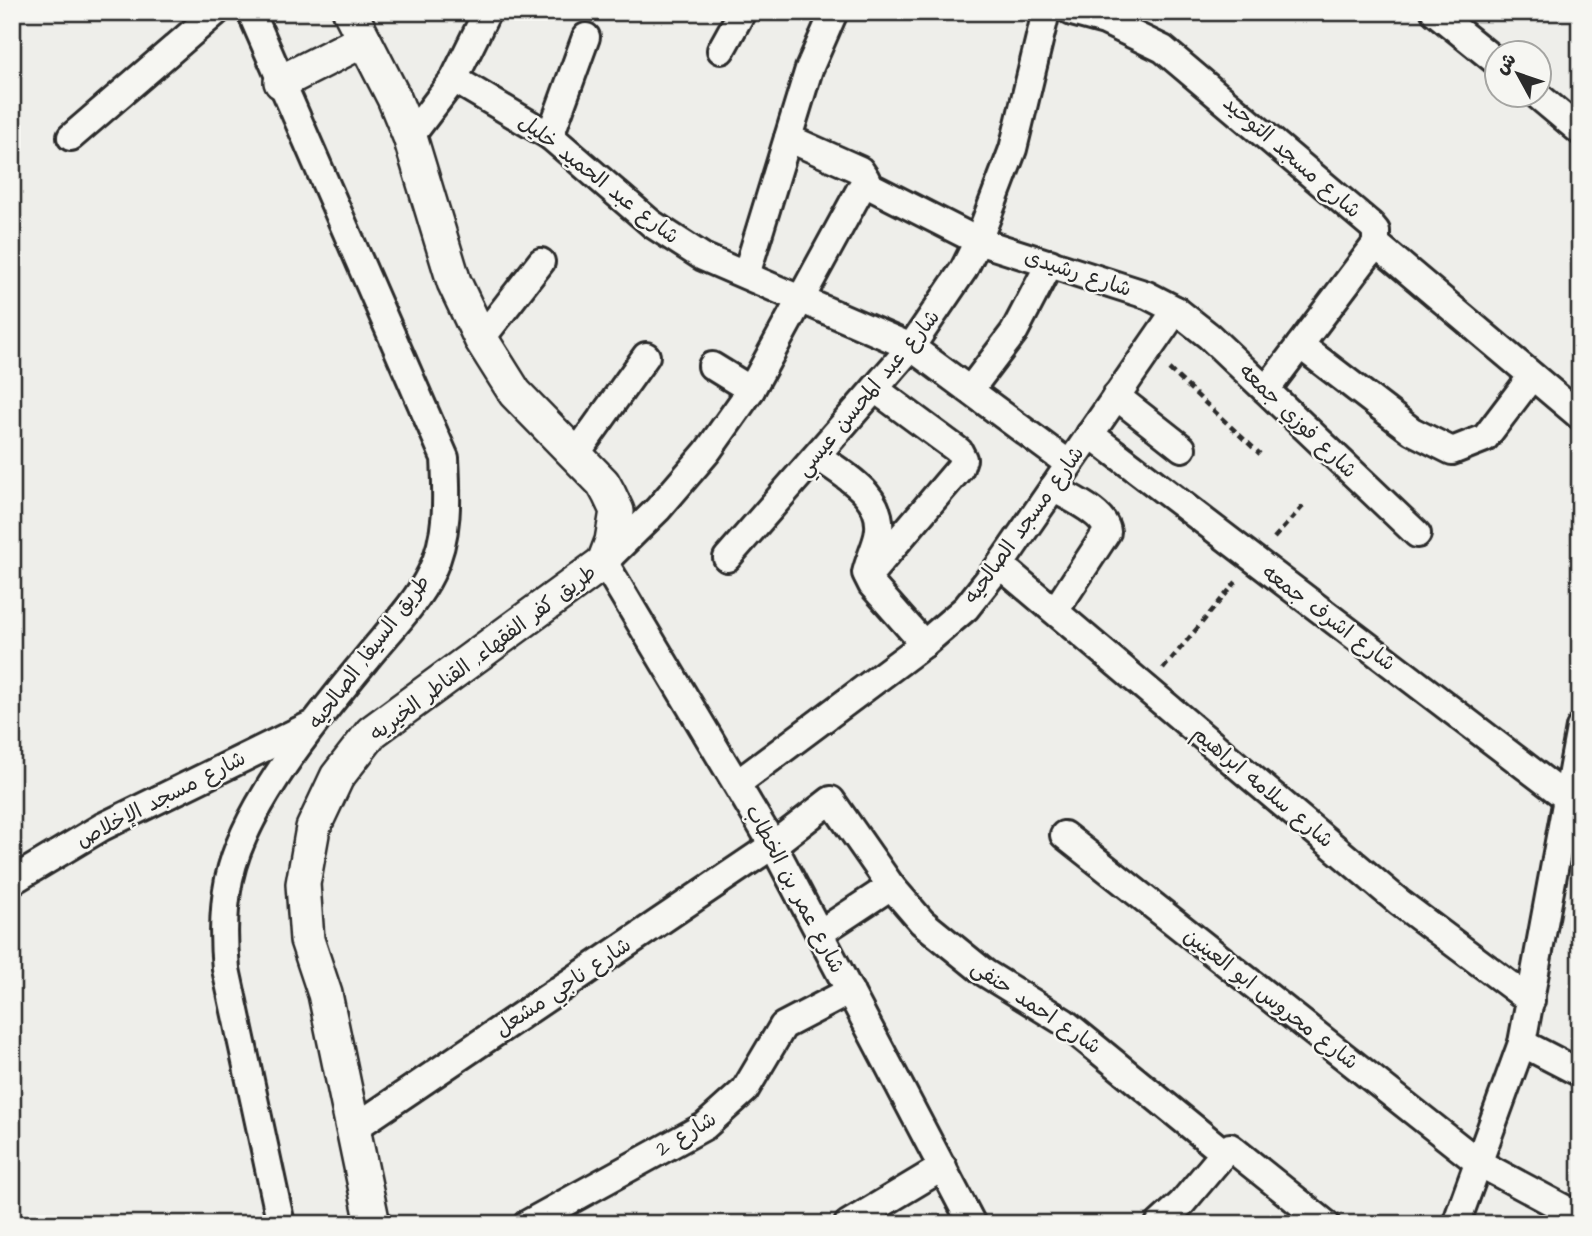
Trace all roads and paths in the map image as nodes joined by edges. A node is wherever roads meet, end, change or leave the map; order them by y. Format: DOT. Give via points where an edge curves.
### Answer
graph roads {
  1 [pos="216,12"];
  2 [pos="251,12"];
  3 [pos="487,12"];
  4 [pos="742,12"];
  5 [pos="834,12"];
  6 [pos="1046,12"];
  7 [pos="1072,12"];
  8 [pos="1435,12"];
  9 [pos="357,26"];
  10 [pos="586,37"];
  11 [pos="721,50"];
  12 [pos="1484,52"];
  13 [pos="454,79"];
  14 [pos="281,82"];
  15 [pos="1553,108"];
  16 [pos="1580,131"];
  17 [pos="410,136"];
  18 [pos="550,136"];
  19 [pos="71,137"];
  20 [pos="788,138"];
  21 [pos="864,183"];
  22 [pos="978,241"];
  23 [pos="1376,244"];
  24 [pos="541,262"];
  25 [pos="1050,263"];
  26 [pos="746,275"];
  27 [pos="801,299"];
  28 [pos="1176,310"];
  29 [pos="481,339"];
  30 [pos="1300,345"];
  31 [pos="911,347"];
  32 [pos="1148,350"];
  33 [pos="646,356"];
  34 [pos="712,366"];
  35 [pos="1532,376"];
  36 [pos="875,389"];
  37 [pos="751,390"];
  38 [pos="970,390"];
  39 [pos="1266,390"];
  40 [pos="1116,396"];
  41 [pos="1580,416"];
  42 [pos="1090,434"];
  43 [pos="1182,449"];
  44 [pos="576,454"];
  45 [pos="1260,454"];
  46 [pos="817,456"];
  47 [pos="1069,464"];
  48 [pos="1053,488"];
  49 [pos="1304,504"];
  50 [pos="1418,534"];
  51 [pos="727,558"];
  52 [pos="1254,560"];
  53 [pos="604,562"];
  54 [pos="1000,565"];
  55 [pos="867,576"];
  56 [pos="1055,611"];
  57 [pos="924,644"];
  58 [pos="1147,688"];
  59 [pos="313,724"];
  60 [pos="1580,728"];
  61 [pos="738,783"];
  62 [pos="1574,804"];
  63 [pos="1064,835"];
  64 [pos="773,845"];
  65 [pos="12,881"];
  66 [pos="891,886"];
  67 [pos="820,933"];
  68 [pos="850,991"];
  69 [pos="1531,1001"];
  70 [pos="1522,1043"];
  71 [pos="1580,1073"];
  72 [pos="353,1129"];
  73 [pos="1225,1152"];
  74 [pos="1479,1163"];
  75 [pos="943,1167"];
  76 [pos="1580,1217"];
  77 [pos="281,1224"];
  78 [pos="373,1224"];
  79 [pos="527,1224"];
  80 [pos="848,1224"];
  81 [pos="972,1224"];
  82 [pos="1158,1224"];
  83 [pos="1326,1224"];
  84 [pos="1456,1224"];
  1 -- 19 [label="street"];
  2 -- 14 [label="street, طريق السيفا, الصالحيه"];
  3 -- 13 [label="street"];
  4 -- 11 [label="street"];
  5 -- 20 [label="street"];
  6 -- 22 [label="street, شارع عبد المحسن عيسي" via="1013,149"];
  7 -- 23 [label="street, شارع مسجد التوحيد" via="1135,33 1189,68 1371,225"];
  8 -- 12 [label="street"];
  9 -- 14 [label="street"];
  9 -- 17 [label="street, طريق كفر الفقهاء, القناطر الخيريه"];
  10 -- 18 [label="street"];
  13 -- 17 [label="street"];
  13 -- 18 [label="street, شارع عبد الحميد خليل"];
  14 -- 59 [label="street, طريق السيفا, الصالحيه" via="445,458 448,517 431,573"];
  15 -- 16 [label="street"];
  17 -- 29 [label="street, طريق كفر الفقهاء, القناطر الخيريه" via="454,282"];
  18 -- 26 [label="street, شارع عبد الحميد خليل" via="652,224 703,257"];
  20 -- 21 [label="street, شارع رشيدى" via="860,170"];
  20 -- 26 [label="street"];
  21 -- 22 [label="street, شارع رشيدى"];
  21 -- 27 [label="street"];
  22 -- 25 [label="street, شارع رشيدى"];
  22 -- 31 [label="street, شارع عبد المحسن عيسي" via="948,296"];
  23 -- 30 [label="street"];
  23 -- 35 [label="street, شارع مسجد التوحيد"];
  24 -- 29 [label="street"];
  25 -- 28 [label="street, شارع رشيدى" via="1115,283"];
  25 -- 38 [label="street" via="1014,332"];
  26 -- 27 [label="street, شارع عبد الحميد خليل"];
  27 -- 31 [label="street, شارع عبد الحميد خليل"];
  27 -- 37 [label="street"];
  28 -- 32 [label="street, شارع مسجد الصالحيه"];
  28 -- 39 [label="street, شارع فوزي جمعه"];
  29 -- 44 [label="street, طريق كفر الفقهاء, القناطر الخيريه" via="515,393"];
  30 -- 35 [label="street" via="1412,431 1452,451 1485,438"];
  30 -- 39 [label="street"];
  31 -- 36 [label="street, شارع عبد المحسن عيسي"];
  31 -- 38 [label="street, شارع عبد الحميد خليل"];
  32 -- 40 [label="street, شارع مسجد الصالحيه"];
  32 -- 45 [label="path"];
  33 -- 44 [label="street"];
  34 -- 37 [label="street"];
  35 -- 41 [label="street, شارع مسجد التوحيد"];
  36 -- 46 [label="street, شارع عبد المحسن عيسي"];
  36 -- 55 [label="street" via="963,459"];
  37 -- 53 [label="street" via="707,452"];
  38 -- 47 [label="street, شارع عبد الحميد خليل"];
  39 -- 50 [label="street, شارع فوزي جمعه"];
  40 -- 42 [label="street, شارع مسجد الصالحيه"];
  40 -- 43 [label="street"];
  42 -- 47 [label="street, شارع مسجد الصالحيه"];
  42 -- 52 [label="street, شارع اشرف جمعه"];
  44 -- 53 [label="street, طريق كفر الفقهاء, القناطر الخيريه" via="603,483 617,511"];
  46 -- 51 [label="street, شارع عبد المحسن عيسي"];
  46 -- 55 [label="street" via="870,497 880,517"];
  47 -- 48 [label="street, شارع مسجد الصالحيه"];
  48 -- 54 [label="street, شارع مسجد الصالحيه"];
  48 -- 56 [label="street" via="1107,527 1104,539"];
  49 -- 52 [label="path"];
  52 -- 58 [label="path"];
  52 -- 62 [label="street, شارع اشرف جمعه"];
  53 -- 61 [label="street, شارع عمر بن الخطاب"];
  53 -- 72 [label="street, طريق كفر الفقهاء, القناطر الخيريه" via="373,732 337,777 313,828 303,884 307,940 326,994"];
  54 -- 56 [label="street, شارع سلامه ابراهيم"];
  54 -- 57 [label="street, شارع مسجد الصالحيه" via="966,608"];
  55 -- 57 [label="street"];
  56 -- 58 [label="street, شارع سلامه ابراهيم"];
  57 -- 61 [label="street, شارع مسجد الصالحيه"];
  58 -- 69 [label="street, شارع سلامه ابراهيم" via="1399,902"];
  59 -- 65 [label="street, شارع مسجد الإخلاص" via="102,827"];
  59 -- 77 [label="street, طريق السيفا, الصالحيه" via="248,825 229,878 224,916 226,969"];
  60 -- 62 [label="street"];
  61 -- 64 [label="street, شارع عمر بن الخطاب"];
  62 -- 69 [label="street"];
  63 -- 74 [label="street, شارع محروس ابو العينين"];
  64 -- 66 [label="street, شارع احمد حنفى" via="831,800"];
  64 -- 67 [label="street, شارع عمر بن الخطاب"];
  64 -- 72 [label="street, شارع ناجي مشعل"];
  66 -- 67 [label="street"];
  66 -- 73 [label="street, شارع احمد حنفى" via="952,949 1064,1022"];
  67 -- 68 [label="street, شارع عمر بن الخطاب"];
  68 -- 75 [label="street, شارع عمر بن الخطاب"];
  68 -- 79 [label="street, شارع 2" via="783,1026 745,1090 705,1126"];
  69 -- 70 [label="street"];
  70 -- 71 [label="street"];
  70 -- 74 [label="street"];
  72 -- 78 [label="street, طريق كفر الفقهاء, القناطر الخيريه"];
  73 -- 82 [label="street"];
  73 -- 83 [label="street, شارع احمد حنفى" via="1230,1147"];
  74 -- 76 [label="street, شارع محروس ابو العينين"];
  74 -- 84 [label="street"];
  75 -- 80 [label="street"];
  75 -- 81 [label="street, شارع عمر بن الخطاب"];
}
